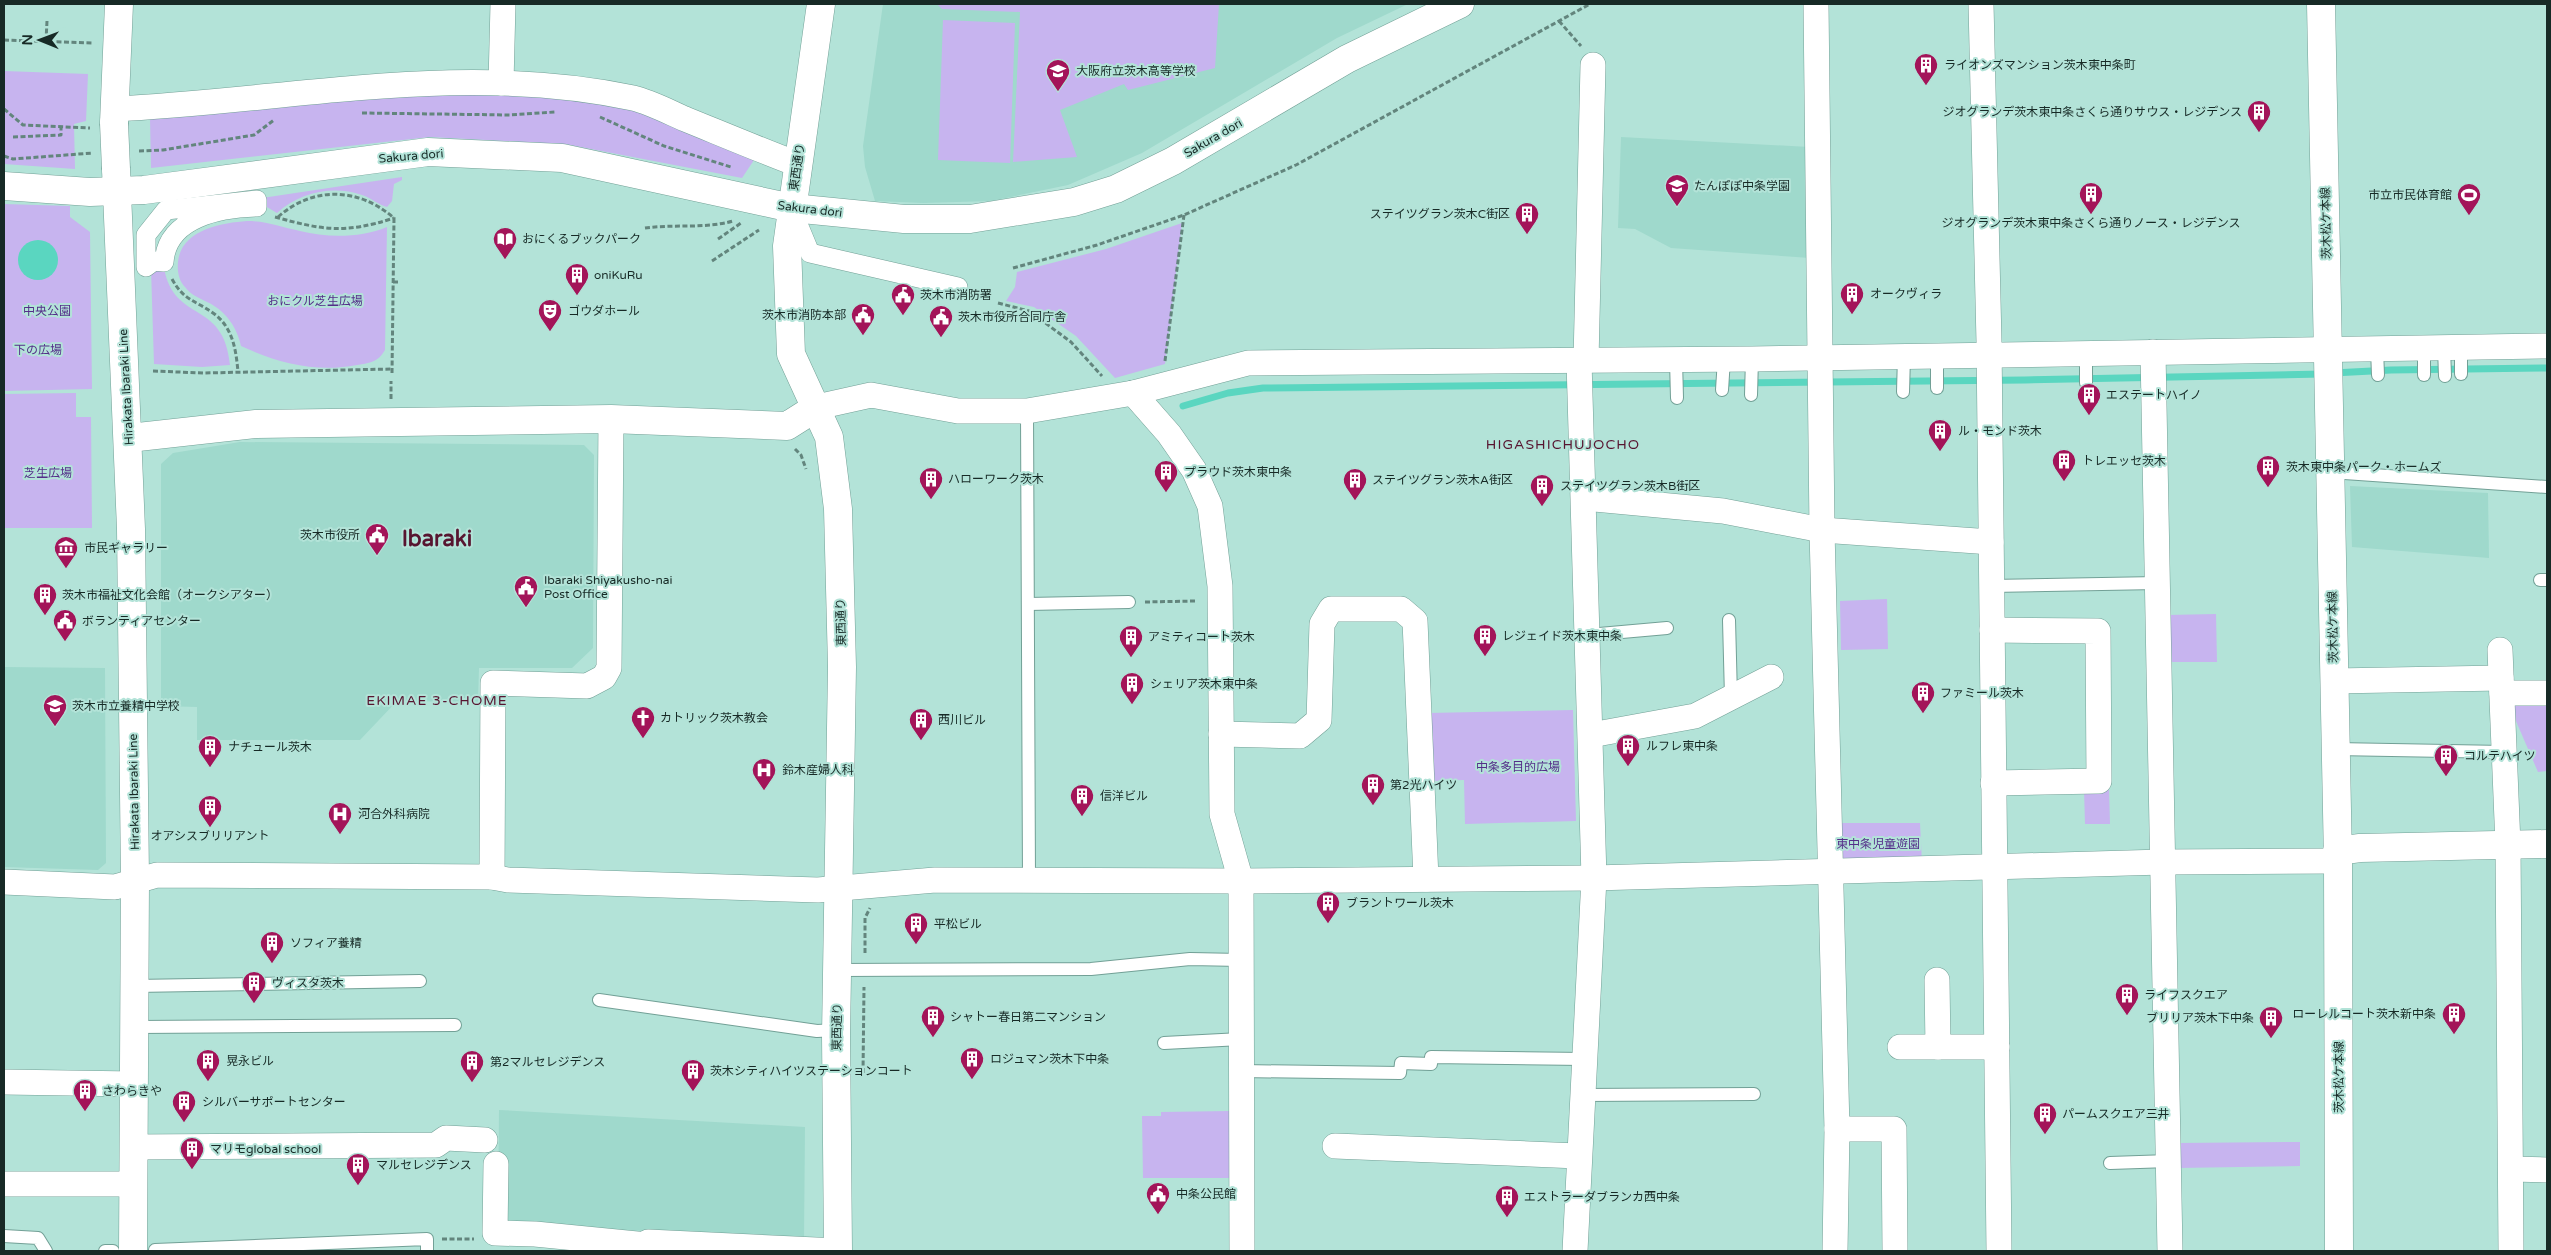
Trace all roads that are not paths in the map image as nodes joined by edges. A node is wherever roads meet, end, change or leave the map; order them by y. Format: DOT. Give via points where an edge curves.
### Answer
graph roads {
  1 [pos="119,4"];
  2 [pos="503,4"];
  3 [pos="821,4"];
  4 [pos="1460,4"];
  5 [pos="1816,4"];
  6 [pos="1981,4"];
  7 [pos="2321,4"];
  8 [pos="1593,65"];
  9 [pos="501,83"];
  10 [pos="106,120"];
  11 [pos="797,164"];
  12 [pos="117,180"];
  13 [pos="4,186"];
  14 [pos="792,208"];
  15 [pos="150,263"];
  16 [pos="958,287"];
  17 [pos="2547,346"];
  18 [pos="2443,348"];
  19 [pos="2377,349"];
  20 [pos="2086,353"];
  21 [pos="1904,356"];
  22 [pos="1938,356"];
  23 [pos="1724,364"];
  24 [pos="1676,365"];
  25 [pos="1752,365"];
  26 [pos="2328,366"];
  27 [pos="2153,367"];
  28 [pos="1989,370"];
  29 [pos="1581,372"];
  30 [pos="1821,373"];
  31 [pos="2461,374"];
  32 [pos="2378,375"];
  33 [pos="2424,375"];
  34 [pos="2445,376"];
  35 [pos="2086,383"];
  36 [pos="1937,388"];
  37 [pos="1722,390"];
  38 [pos="1751,392"];
  39 [pos="1903,392"];
  40 [pos="1134,393"];
  41 [pos="1677,395"];
  42 [pos="817,407"];
  43 [pos="1027,411"];
  44 [pos="611,419"];
  45 [pos="129,438"];
  46 [pos="2330,472"];
  47 [pos="2547,487"];
  48 [pos="1584,498"];
  49 [pos="1822,530"];
  50 [pos="1990,542"];
  51 [pos="2158,584"];
  52 [pos="1991,586"];
  53 [pos="1130,602"];
  54 [pos="1028,604"];
  55 [pos="1729,620"];
  56 [pos="1667,628"];
  57 [pos="1992,630"];
  58 [pos="1588,635"];
  59 [pos="2500,650"];
  60 [pos="1771,677"];
  61 [pos="2334,681"];
  62 [pos="2502,685"];
  63 [pos="2547,693"];
  64 [pos="1731,697"];
  65 [pos="1221,734"];
  66 [pos="1591,736"];
  67 [pos="2336,749"];
  68 [pos="2504,752"];
  69 [pos="1993,784"];
  70 [pos="2547,844"];
  71 [pos="2508,845"];
  72 [pos="2338,856"];
  73 [pos="2164,862"];
  74 [pos="1994,868"];
  75 [pos="1832,871"];
  76 [pos="492,877"];
  77 [pos="1594,878"];
  78 [pos="1426,879"];
  79 [pos="135,880"];
  80 [pos="1029,880"];
  81 [pos="4,882"];
  82 [pos="1240,882"];
  83 [pos="839,888"];
  84 [pos="1241,960"];
  85 [pos="838,970"];
  86 [pos="1937,980"];
  87 [pos="420,981"];
  88 [pos="135,986"];
  89 [pos="599,1000"];
  90 [pos="455,1025"];
  91 [pos="135,1027"];
  92 [pos="836,1030"];
  93 [pos="1241,1039"];
  94 [pos="1164,1043"];
  95 [pos="1900,1047"];
  96 [pos="1938,1047"];
  97 [pos="1997,1047"];
  98 [pos="1584,1059"];
  99 [pos="1241,1071"];
  100 [pos="4,1082"];
  101 [pos="134,1084"];
  102 [pos="1754,1094"];
  103 [pos="1582,1095"];
  104 [pos="1837,1129"];
  105 [pos="485,1140"];
  106 [pos="1335,1146"];
  107 [pos="133,1148"];
  108 [pos="1578,1156"];
  109 [pos="2169,1161"];
  110 [pos="2110,1163"];
  111 [pos="496,1164"];
  112 [pos="2511,1169"];
  113 [pos="2547,1170"];
  114 [pos="4,1184"];
  115 [pos="133,1184"];
  116 [pos="4,1236"];
  117 [pos="427,1245"];
  118 [pos="286,1248"];
  119 [pos="46,1251"];
  120 [pos="106,1251"];
  121 [pos="113,1251"];
  122 [pos="144,1251"];
  123 [pos="838,1251"];
  124 [pos="1242,1251"];
  125 [pos="1575,1251"];
  126 [pos="1835,1251"];
  127 [pos="1895,1251"];
  128 [pos="1999,1251"];
  129 [pos="2170,1251"];
  130 [pos="2339,1251"];
  131 [pos="2511,1251"];
  1 -- 10 [label="street, Hirakata Ibaraki Line"];
  2 -- 9 [label="street"];
  3 -- 11 [label="street, 東西通り"];
  4 -- 14 [label="street, Sakura dori" via="1347,59 1173,161 1116,189 1074,202 970,219 904,219"];
  5 -- 30 [label="street"];
  6 -- 28 [label="street"];
  7 -- 26 [label="street, 茨木松ケ本線"];
  8 -- 29 [label="street"];
  9 -- 10 [label="street" via="374,85 222,102"];
  9 -- 11 [label="street" via="570,88 635,98"];
  10 -- 12 [label="street, Hirakata Ibaraki Line, bridge"];
  11 -- 14 [label="street, 東西通り"];
  12 -- 13 [label="street, Sakura dori"];
  12 -- 14 [label="street, Sakura dori" via="144,190 428,152 562,158"];
  12 -- 45 [label="street, Hirakata Ibaraki Line"];
  14 -- 16 [label="street" via="810,253"];
  14 -- 42 [label="street, 東西通り" via="787,246 791,354"];
  15 -- 15 [label="street" via="146,267 146,235 166,210 257,200 257,207 216,212 186,224 169,243 164,262"];
  17 -- 18 [label="street"];
  18 -- 19 [label="street"];
  18 -- 31 [label="lane"];
  18 -- 33 [label="lane"];
  18 -- 34 [label="lane"];
  19 -- 26 [label="street"];
  19 -- 32 [label="lane"];
  20 -- 27 [label="street"];
  20 -- 28 [label="street"];
  20 -- 35 [label="lane"];
  21 -- 22 [label="street"];
  21 -- 30 [label="street"];
  21 -- 39 [label="lane"];
  22 -- 28 [label="street"];
  22 -- 36 [label="lane"];
  23 -- 24 [label="street"];
  23 -- 25 [label="street"];
  23 -- 37 [label="lane"];
  24 -- 29 [label="street"];
  24 -- 41 [label="lane"];
  25 -- 30 [label="street"];
  25 -- 38 [label="lane"];
  26 -- 27 [label="street"];
  26 -- 46 [label="street, 茨木松ケ本線"];
  27 -- 51 [label="street"];
  28 -- 50 [label="street"];
  29 -- 40 [label="street" via="1248,363"];
  29 -- 48 [label="street"];
  30 -- 49 [label="street"];
  40 -- 43 [label="street"];
  40 -- 65 [label="street" via="1194,470 1210,506 1220,586"];
  42 -- 43 [label="street" via="871,395 958,411"];
  42 -- 44 [label="street" via="787,426"];
  42 -- 83 [label="street, 東西通り" via="829,437 838,509 842,667"];
  43 -- 54 [label="lane"];
  44 -- 45 [label="street" via="256,424"];
  44 -- 76 [label="street" via="609,668 604,677 587,686 493,683"];
  45 -- 79 [label="street, Hirakata Ibaraki Line"];
  46 -- 47 [label="lane"];
  46 -- 61 [label="street, 茨木松ケ本線"];
  48 -- 49 [label="street" via="1723,511"];
  48 -- 58 [label="street"];
  49 -- 50 [label="street"];
  49 -- 75 [label="street"];
  50 -- 52 [label="street"];
  51 -- 52 [label="lane"];
  51 -- 73 [label="street"];
  52 -- 57 [label="street"];
  53 -- 54 [label="lane"];
  54 -- 80 [label="lane"];
  55 -- 64 [label="lane"];
  56 -- 58 [label="lane"];
  57 -- 69 [label="street"];
  57 -- 69 [label="street" via="2098,631 2099,781"];
  58 -- 66 [label="street"];
  59 -- 62 [label="street"];
  60 -- 64 [label="street"];
  61 -- 62 [label="street"];
  61 -- 67 [label="street, 茨木松ケ本線"];
  62 -- 63 [label="street"];
  62 -- 68 [label="street"];
  64 -- 66 [label="street" via="1695,716"];
  65 -- 78 [label="street" via="1300,736 1319,720 1322,624 1331,609 1401,609 1416,621"];
  65 -- 82 [label="street" via="1222,814"];
  66 -- 77 [label="street"];
  67 -- 68 [label="lane"];
  67 -- 72 [label="street, 茨木松ケ本線"];
  68 -- 71 [label="street"];
  69 -- 74 [label="street"];
  70 -- 71 [label="street"];
  71 -- 72 [label="street" via="2360,848"];
  71 -- 112 [label="street"];
  72 -- 73 [label="street"];
  72 -- 130 [label="street, 茨木松ケ本線"];
  73 -- 74 [label="street"];
  73 -- 109 [label="street"];
  74 -- 75 [label="street"];
  74 -- 97 [label="street"];
  75 -- 77 [label="street"];
  75 -- 104 [label="street"];
  76 -- 79 [label="street" via="157,874"];
  76 -- 83 [label="street" via="818,890"];
  77 -- 78 [label="street"];
  77 -- 98 [label="street"];
  78 -- 82 [label="street"];
  79 -- 81 [label="street" via="115,887"];
  79 -- 88 [label="street, Hirakata Ibaraki Line"];
  80 -- 82 [label="street"];
  80 -- 83 [label="street" via="935,880"];
  82 -- 84 [label="street"];
  83 -- 85 [label="street, 東西通り"];
  84 -- 85 [label="lane" via="1190,959 1091,969"];
  84 -- 93 [label="street"];
  85 -- 92 [label="street, 東西通り"];
  86 -- 96 [label="street"];
  87 -- 88 [label="lane"];
  88 -- 91 [label="street, Hirakata Ibaraki Line"];
  89 -- 92 [label="lane" via="817,1031"];
  90 -- 91 [label="lane"];
  91 -- 101 [label="street, Hirakata Ibaraki Line"];
  92 -- 123 [label="street, 東西通り"];
  93 -- 94 [label="lane"];
  93 -- 99 [label="street"];
  95 -- 96 [label="street"];
  96 -- 97 [label="street"];
  97 -- 128 [label="street"];
  98 -- 99 [label="lane" via="1431,1057 1431,1064 1401,1063 1400,1073"];
  98 -- 103 [label="street"];
  99 -- 124 [label="street"];
  100 -- 101 [label="street"];
  101 -- 107 [label="street, Hirakata Ibaraki Line"];
  102 -- 103 [label="lane"];
  103 -- 108 [label="street"];
  104 -- 126 [label="street"];
  104 -- 127 [label="street" via="1894,1129"];
  105 -- 107 [label="street" via="446,1138 436,1145"];
  106 -- 108 [label="street"];
  107 -- 115 [label="street, Hirakata Ibaraki Line"];
  108 -- 125 [label="street"];
  109 -- 110 [label="lane"];
  109 -- 129 [label="street"];
  111 -- 123 [label="street" via="496,1233 648,1245 648,1242"];
  112 -- 113 [label="street"];
  112 -- 131 [label="street"];
  114 -- 115 [label="street"];
  115 -- 122 [label="street, Hirakata Ibaraki Line"];
  116 -- 119 [label="lane" via="38,1238"];
  117 -- 118 [label="lane"];
  118 -- 122 [label="lane"];
  120 -- 121 [label="lane"];
}
